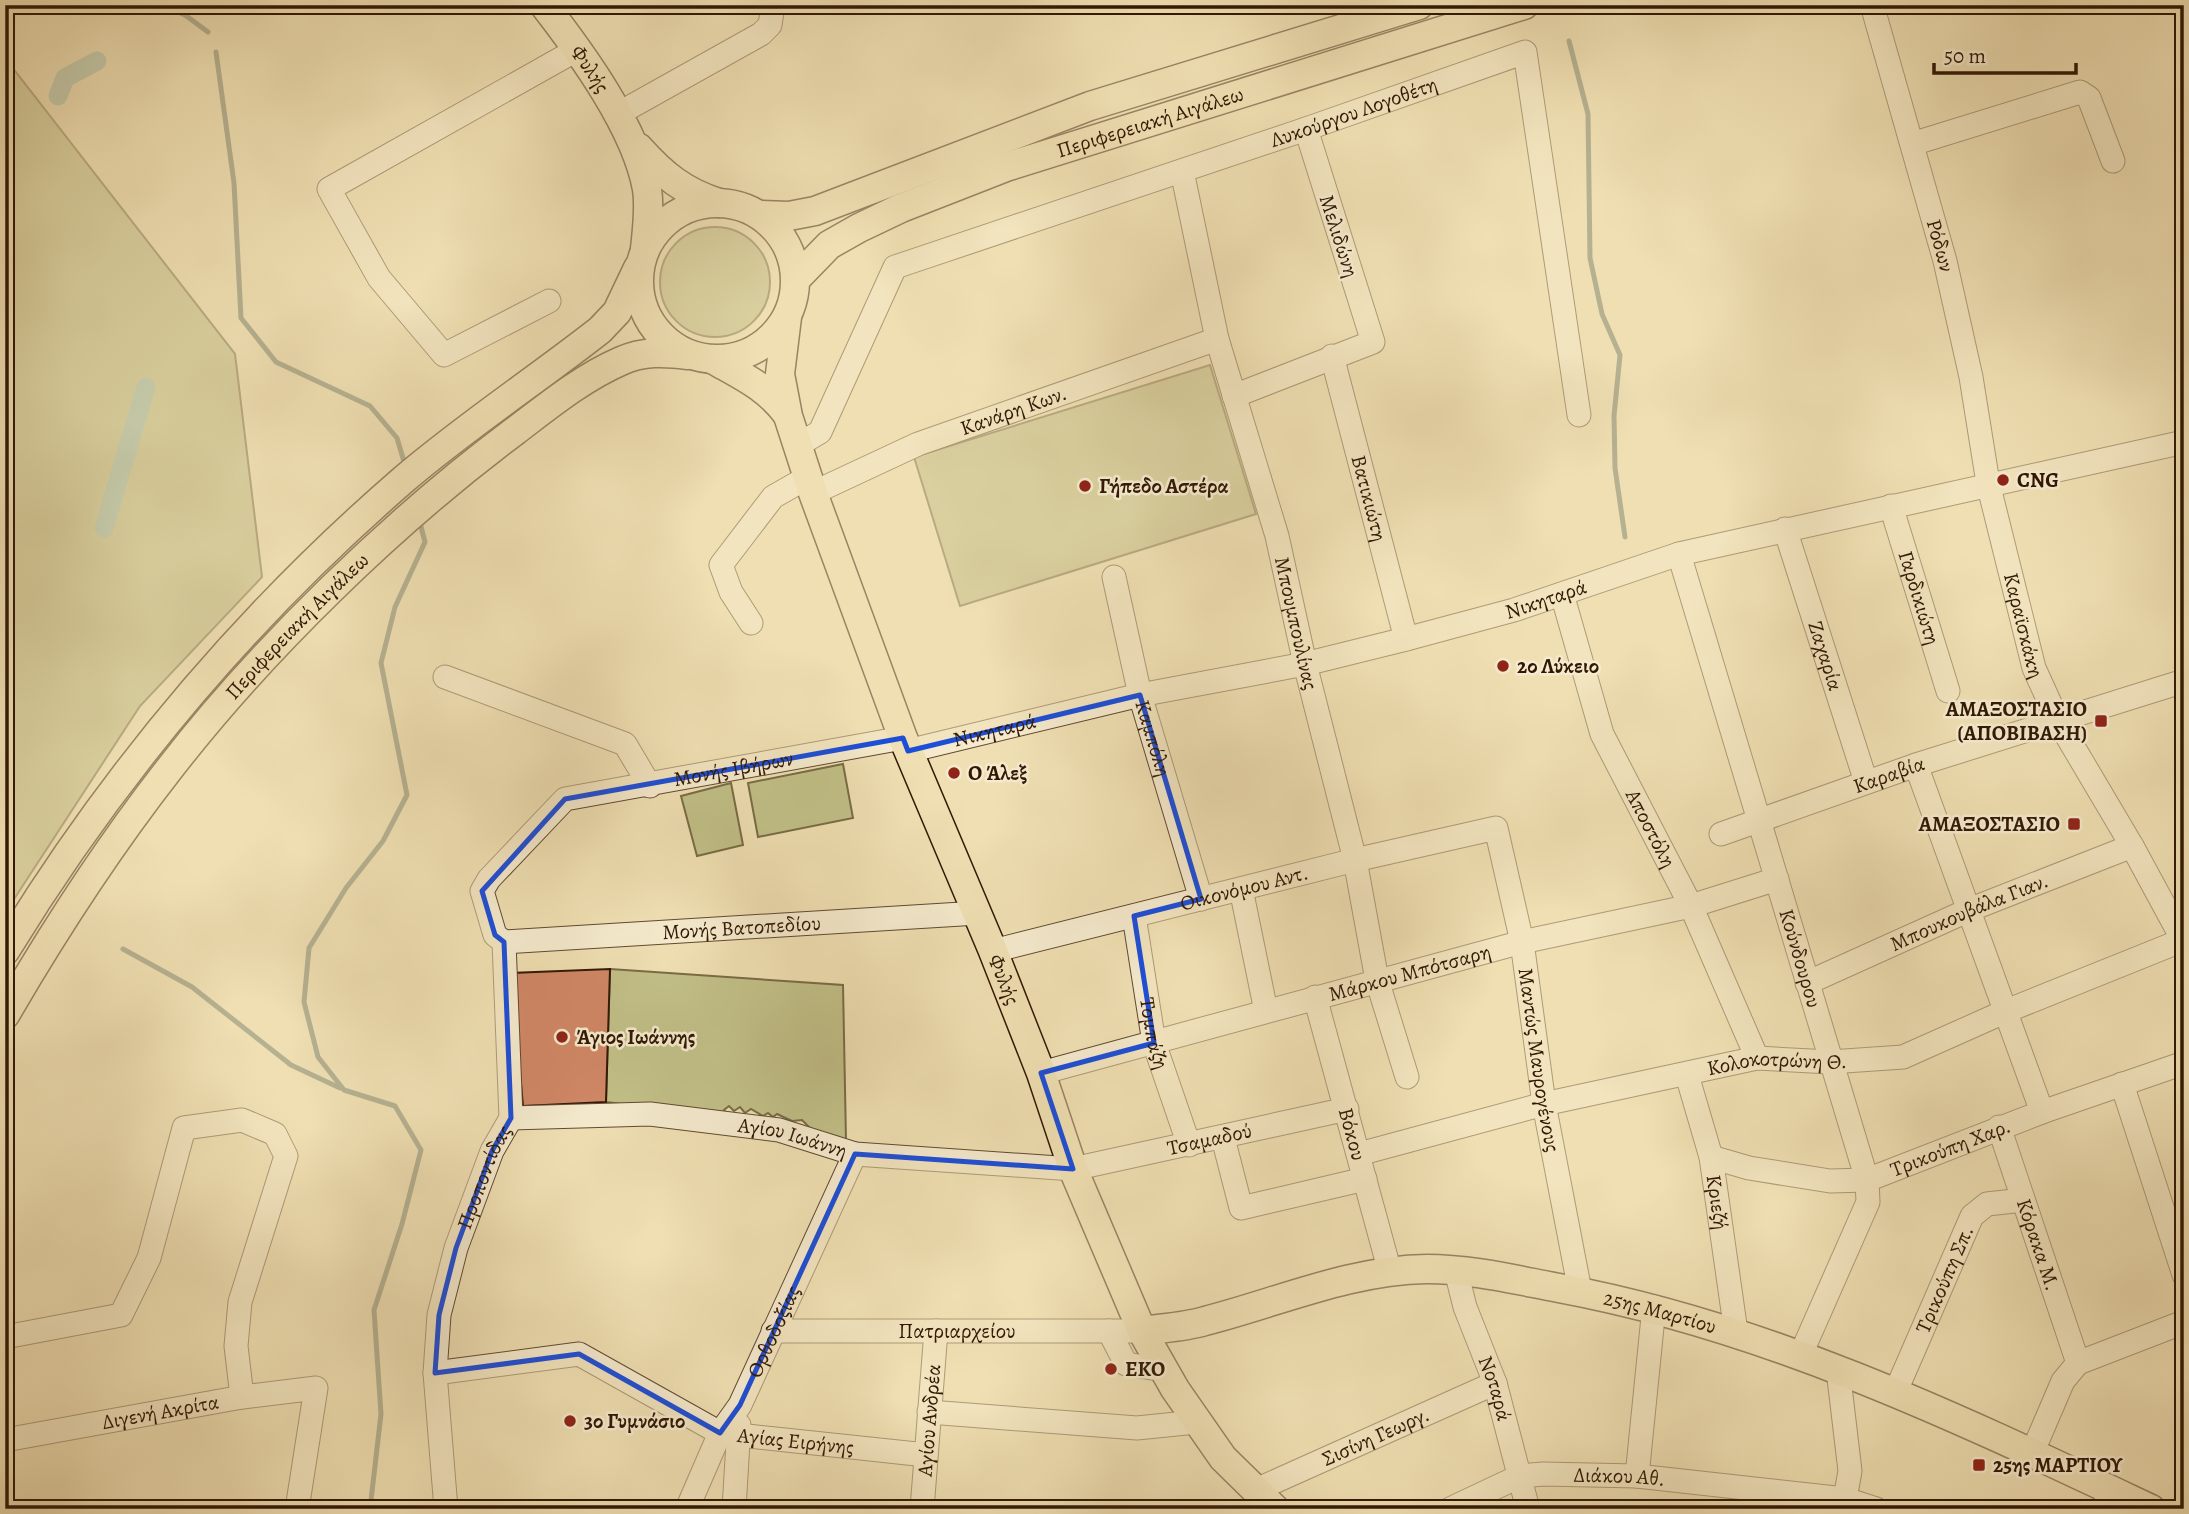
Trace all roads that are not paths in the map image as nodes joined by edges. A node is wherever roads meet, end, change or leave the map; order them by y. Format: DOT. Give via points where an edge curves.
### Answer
graph roads {
  1 [pos="544,5"];
  2 [pos="774,5"];
  3 [pos="1419,5"];
  4 [pos="1524,5"];
  5 [pos="1873,8"];
  6 [pos="578,49"];
  7 [pos="623,126"];
  8 [pos="1306,129"];
  9 [pos="1912,145"];
  10 [pos="2113,161"];
  11 [pos="1182,171"];
  12 [pos="720,203"];
  13 [pos="760,215"];
  14 [pos="642,258"];
  15 [pos="796,279"];
  16 [pos="549,301"];
  17 [pos="788,317"];
  18 [pos="1217,339"];
  19 [pos="1332,356"];
  20 [pos="701,358"];
  21 [pos="1234,396"];
  22 [pos="1579,415"];
  23 [pos="788,416"];
  24 [pos="2184,442"];
  25 [pos="798,445"];
  26 [pos="1988,483"];
  27 [pos="811,485"];
  28 [pos="1891,506"];
  29 [pos="1785,529"];
  30 [pos="1679,554"];
  31 [pos="1114,576"];
  32 [pos="1562,594"];
  33 [pos="751,623"];
  34 [pos="1406,639"];
  35 [pos="1305,664"];
  36 [pos="445,677"];
  37 [pos="2184,681"];
  38 [pos="1948,691"];
  39 [pos="1140,695"];
  40 [pos="2058,721"];
  41 [pos="906,744"];
  42 [pos="1916,765"];
  43 [pos="1866,782"];
  44 [pos="650,786"];
  45 [pos="565,799"];
  46 [pos="1760,819"];
  47 [pos="1496,828"];
  48 [pos="1721,834"];
  49 [pos="2133,846"];
  50 [pos="1355,860"];
  51 [pos="1777,879"];
  52 [pos="1241,889"];
  53 [pos="1201,900"];
  54 [pos="1691,906"];
  55 [pos="1969,910"];
  56 [pos="978,913"];
  57 [pos="1134,916"];
  58 [pos="2183,941"];
  59 [pos="504,942"];
  60 [pos="1522,942"];
  61 [pos="5,951"];
  62 [pos="993,951"];
  63 [pos="1377,981"];
  64 [pos="1808,983"];
  65 [pos="1315,998"];
  66 [pos="1266,1011"];
  67 [pos="2004,1012"];
  68 [pos="5,1015"];
  69 [pos="1154,1043"];
  70 [pos="1757,1058"];
  71 [pos="1830,1062"];
  72 [pos="2184,1063"];
  73 [pos="1041,1073"];
  74 [pos="1687,1075"];
  75 [pos="1407,1077"];
  76 [pos="2122,1084"];
  77 [pos="1544,1104"];
  78 [pos="1347,1110"];
  79 [pos="2042,1112"];
  80 [pos="511,1118"];
  81 [pos="1999,1127"];
  82 [pos="1223,1138"];
  83 [pos="1189,1145"];
  84 [pos="855,1154"];
  85 [pos="1359,1154"];
  86 [pos="1711,1157"];
  87 [pos="1073,1169"];
  88 [pos="1365,1179"];
  89 [pos="1867,1180"];
  90 [pos="2023,1200"];
  91 [pos="1456,1270"];
  92 [pos="1390,1272"];
  93 [pos="2184,1275"];
  94 [pos="1580,1291"];
  95 [pos="1654,1307"];
  96 [pos="2184,1322"];
  97 [pos="773,1331"];
  98 [pos="936,1331"];
  99 [pos="1109,1331"];
  100 [pos="1142,1331"];
  101 [pos="1736,1332"];
  102 [pos="5,1337"];
  103 [pos="1801,1354"];
  104 [pos="2078,1363"];
  105 [pos="1164,1370"];
  106 [pos="1838,1370"];
  107 [pos="435,1373"];
  108 [pos="1495,1383"];
  109 [pos="1895,1393"];
  110 [pos="242,1397"];
  111 [pos="929,1412"];
  112 [pos="1196,1422"];
  113 [pos="730,1435"];
  114 [pos="5,1440"];
  115 [pos="2033,1451"];
  116 [pos="926,1455"];
  117 [pos="1520,1476"];
  118 [pos="1637,1476"];
  119 [pos="1265,1499"];
  120 [pos="2110,1501"];
  121 [pos="1838,1504"];
  122 [pos="297,1509"];
  123 [pos="446,1509"];
  124 [pos="687,1509"];
  125 [pos="734,1509"];
  126 [pos="922,1509"];
  127 [pos="1450,1509"];
  128 [pos="1528,1509"];
  129 [pos="1876,1509"];
  130 [pos="2151,1509"];
  1 -- 6 [label="main road, Φυλής"];
  2 -- 7 [label="street" via="770,25 761,34"];
  3 -- 13 [label="main road, Περιφερειακή Αιγάλεω" via="1090,106 815,211"];
  4 -- 15 [label="main road, Περιφερειακή Αιγάλεω" via="1006,167 859,228 829,245"];
  5 -- 9 [label="street, Ρόδων"];
  6 -- 7 [label="main road, Φυλής"];
  6 -- 16 [label="street" via="329,189 379,278 444,355"];
  7 -- 12 [label="main road, Φυλής" via="670,180 694,195"];
  7 -- 14 [label="main road, Φυλής" via="647,192 649,217"];
  8 -- 11 [label="street, Λυκούργου Λογοθέτη"];
  8 -- 19 [label="street, Μελιδώνη" via="1373,342"];
  8 -- 22 [label="street, Λυκούργου Λογοθέτη" via="1525,52"];
  9 -- 10 [label="street" via="2080,92 2089,97"];
  9 -- 26 [label="street, Ρόδων" via="1964,342"];
  11 -- 18 [label="street, Μπουμπουλίνας"];
  11 -- 25 [label="street, Λυκούργου Λογοθέτη" via="895,267 820,432"];
  12 -- 13 [label="main road"];
  12 -- 14 [label="main road" via="696,205 675,215 657,229"];
  13 -- 15 [label="main road" via="778,232 791,254"];
  14 -- 20 [label="main road" via="639,295 648,320 665,341"];
  14 -- 61 [label="main road, Περιφερειακή Αιγάλεω" via="617,312 592,336 403,480 271,605 206,674 83,832"];
  15 -- 17 [label="main road"];
  17 -- 20 [label="main road" via="769,340 744,355"];
  17 -- 23 [label="main road, Φυλής" via="780,374"];
  18 -- 21 [label="street, Μπουμπουλίνας"];
  18 -- 27 [label="street, Κανάρη Κων."];
  19 -- 21 [label="street"];
  19 -- 34 [label="street, Βατικιώτη"];
  20 -- 23 [label="main road, Φυλής" via="757,383"];
  20 -- 68 [label="main road, Περιφερειακή Αιγάλεω" via="647,353 622,360 565,393 425,504 296,627 171,767 52,935"];
  21 -- 35 [label="street, Μπουμπουλίνας" via="1277,536"];
  23 -- 25 [label="main road, Φυλής"];
  24 -- 26 [label="street, Νικηταρά"];
  25 -- 27 [label="main road, Φυλής"];
  26 -- 28 [label="street, Νικηταρά"];
  26 -- 40 [label="street, Καραϊσκάκη" via="2034,668"];
  27 -- 33 [label="street, Κανάρη Κων." via="773,497 721,565 731,592"];
  27 -- 41 [label="main road, Φυλής"];
  28 -- 29 [label="street, Νικηταρά"];
  28 -- 38 [label="street, Γαρδικιώτη"];
  29 -- 30 [label="street, Νικηταρά"];
  29 -- 43 [label="street, Ζαχαρία"];
  30 -- 32 [label="street, Νικηταρά"];
  30 -- 46 [label="street, Κούνδουρου"];
  31 -- 39 [label="street, Καμπόλη"];
  32 -- 34 [label="street, Νικηταρά"];
  32 -- 54 [label="street, Αποστόλη" via="1602,734"];
  34 -- 35 [label="street, Νικηταρά"];
  35 -- 39 [label="street, Νικηταρά"];
  35 -- 50 [label="street, Μπουμπουλίνας"];
  36 -- 44 [label="street" via="625,744"];
  37 -- 40 [label="street, Καραβία"];
  39 -- 41 [label="street, Νικηταρά"];
  39 -- 53 [label="street, Καμπόλη"];
  40 -- 42 [label="street, Καραβία"];
  40 -- 49 [label="street, Καραϊσκάκη"];
  41 -- 44 [label="street, Μονής Ιβήρων"];
  41 -- 56 [label="main road, Φυλής"];
  42 -- 43 [label="street, Καραβία"];
  42 -- 55 [label="street"];
  43 -- 46 [label="street, Καραβία"];
  44 -- 45 [label="street, Μονής Ιβήρων"];
  45 -- 59 [label="street, Προποντίδας" via="482,891 495,935"];
  46 -- 48 [label="street, Καραβία"];
  46 -- 51 [label="street, Κούνδουρου"];
  47 -- 50 [label="street, Οικονόμου Αντ."];
  47 -- 60 [label="street, Μαντώς Μαυρογένους"];
  49 -- 55 [label="street, Μπουκουβάλα Γιαν."];
  49 -- 58 [label="street, Καραϊσκάκη"];
  50 -- 52 [label="street, Οικονόμου Αντ."];
  50 -- 63 [label="street, Μπουμπουλίνας"];
  51 -- 54 [label="street, Μάρκου Μπότσαρη"];
  51 -- 64 [label="street, Κούνδουρου"];
  52 -- 53 [label="street, Οικονόμου Αντ."];
  52 -- 66 [label="street"];
  53 -- 57 [label="street, Οικονόμου Αντ."];
  54 -- 60 [label="street, Μάρκου Μπότσαρη"];
  54 -- 70 [label="street, Αποστόλη"];
  55 -- 64 [label="street, Μπουκουβάλα Γιαν."];
  55 -- 67 [label="street"];
  56 -- 59 [label="street, Μονής Βατοπεδίου"];
  56 -- 62 [label="main road, Φυλής"];
  57 -- 62 [label="street, Οικονόμου Αντ."];
  57 -- 69 [label="street, Τομπάζη"];
  58 -- 67 [label="street, Κολοκοτρώνη Θ."];
  59 -- 80 [label="street, Προποντίδας"];
  60 -- 63 [label="street, Μάρκου Μπότσαρη"];
  60 -- 77 [label="street, Μαντώς Μαυρογένους"];
  62 -- 73 [label="main road, Φυλής"];
  63 -- 65 [label="street, Μάρκου Μπότσαρη"];
  63 -- 75 [label="street, Μπουμπουλίνας"];
  64 -- 71 [label="street, Κούνδουρου"];
  65 -- 66 [label="street, Μάρκου Μπότσαρη"];
  65 -- 78 [label="street, Βόκου"];
  66 -- 69 [label="street, Μάρκου Μπότσαρη"];
  67 -- 71 [label="street, Κολοκοτρώνη Θ." via="1903,1057"];
  67 -- 79 [label="street"];
  69 -- 73 [label="street, Μάρκου Μπότσαρη"];
  69 -- 83 [label="street, Τομπάζη"];
  70 -- 71 [label="street, Κολοκοτρώνη Θ."];
  70 -- 74 [label="street, Κολοκοτρώνη Θ."];
  71 -- 89 [label="street, Κούνδουρου"];
  72 -- 76 [label="street, Τρικούπη Χαρ."];
  73 -- 87 [label="main road, Φυλής"];
  74 -- 77 [label="street, Κολοκοτρώνη Θ."];
  74 -- 86 [label="street, Κριεζή"];
  76 -- 79 [label="street, Τρικούπη Χαρ."];
  76 -- 93 [label="street"];
  77 -- 85 [label="street, Κολοκοτρώνη Θ."];
  77 -- 94 [label="street, Μαντώς Μαυρογένους"];
  78 -- 82 [label="street, Τσαμαδού"];
  78 -- 85 [label="street, Βόκου"];
  79 -- 81 [label="street, Τρικούπη Χαρ."];
  80 -- 84 [label="street, Αγίου Ιωάννη" via="650,1114 779,1130"];
  80 -- 107 [label="street, Προποντίδας" via="492,1151 457,1248 439,1315"];
  81 -- 89 [label="street, Τρικούπη Χαρ."];
  81 -- 90 [label="street, Κόρακα Μ."];
  82 -- 83 [label="street, Τσαμαδού"];
  82 -- 88 [label="street" via="1241,1208"];
  83 -- 87 [label="street, Τσαμαδού"];
  84 -- 87 [label="street, Αγίου Ιωάννη"];
  84 -- 97 [label="street, Ορθοδοξίας"];
  85 -- 88 [label="street, Βόκου"];
  86 -- 89 [label="street, Τρικούπη Χαρ." via="1830,1181"];
  86 -- 101 [label="street, Κριεζή"];
  87 -- 100 [label="main road, Φυλής"];
  88 -- 92 [label="street, Βόκου"];
  89 -- 103 [label="street, Κούνδουρου" via="1868,1202"];
  90 -- 104 [label="street, Κόρακα Μ."];
  90 -- 109 [label="street, Τρικούπη Σπ." via="1987,1204 1972,1216"];
  91 -- 92 [label="main road, 25ης Μαρτίου"];
  91 -- 94 [label="main road, 25ης Μαρτίου"];
  91 -- 108 [label="street, Νοταρά" via="1465,1307"];
  92 -- 100 [label="main road, 25ης Μαρτίου" via="1353,1277 1203,1322"];
  94 -- 95 [label="main road, 25ης Μαρτίου"];
  95 -- 101 [label="main road, 25ης Μαρτίου"];
  95 -- 118 [label="street"];
  96 -- 104 [label="street"];
  97 -- 98 [label="street, Πατριαρχείου"];
  97 -- 113 [label="street, Ορθοδοξίας"];
  98 -- 99 [label="street, Πατριαρχείου"];
  98 -- 111 [label="street, Αγίου Ανδρέα"];
  99 -- 100 [label="street, Πατριαρχείου"];
  99 -- 105 [label="street" via="1126,1364"];
  100 -- 105 [label="main road, Φυλής"];
  101 -- 103 [label="main road, 25ης Μαρτίου"];
  102 -- 110 [label="street" via="121,1315 149,1258 184,1128 242,1121 275,1134 286,1156 240,1302 236,1346"];
  103 -- 106 [label="main road, 25ης Μαρτίου"];
  104 -- 115 [label="street" via="2063,1381"];
  105 -- 112 [label="main road, Φυλής"];
  106 -- 109 [label="main road, 25ης Μαρτίου"];
  106 -- 121 [label="street" via="1850,1471"];
  107 -- 113 [label="street, Αγίας Ειρήνης" via="579,1354"];
  107 -- 123 [label="street, Προποντίδας"];
  108 -- 117 [label="street, Νοταρά"];
  108 -- 119 [label="street, Σισίνη Γεωργ."];
  109 -- 115 [label="main road, 25ης Μαρτίου"];
  110 -- 114 [label="street, Διγενή Ακρίτα"];
  110 -- 122 [label="street, Διγενή Ακρίτα" via="316,1388"];
  111 -- 112 [label="street" via="1137,1428"];
  111 -- 116 [label="street, Αγίου Ανδρέα"];
  112 -- 119 [label="main road, Φυλής" via="1223,1458"];
  113 -- 116 [label="street, Αγίας Ειρήνης"];
  113 -- 124 [label="street"];
  113 -- 125 [label="street"];
  115 -- 120 [label="main road, 25ης Μαρτίου"];
  116 -- 126 [label="street, Αγίου Ανδρέα"];
  117 -- 118 [label="street, Διάκου Αθ."];
  117 -- 127 [label="street, Διάκου Αθ."];
  117 -- 128 [label="street, Νοταρά"];
  118 -- 121 [label="street, Διάκου Αθ."];
  120 -- 130 [label="main road, 25ης Μαρτίου"];
  121 -- 129 [label="street, Διάκου Αθ."];
}
